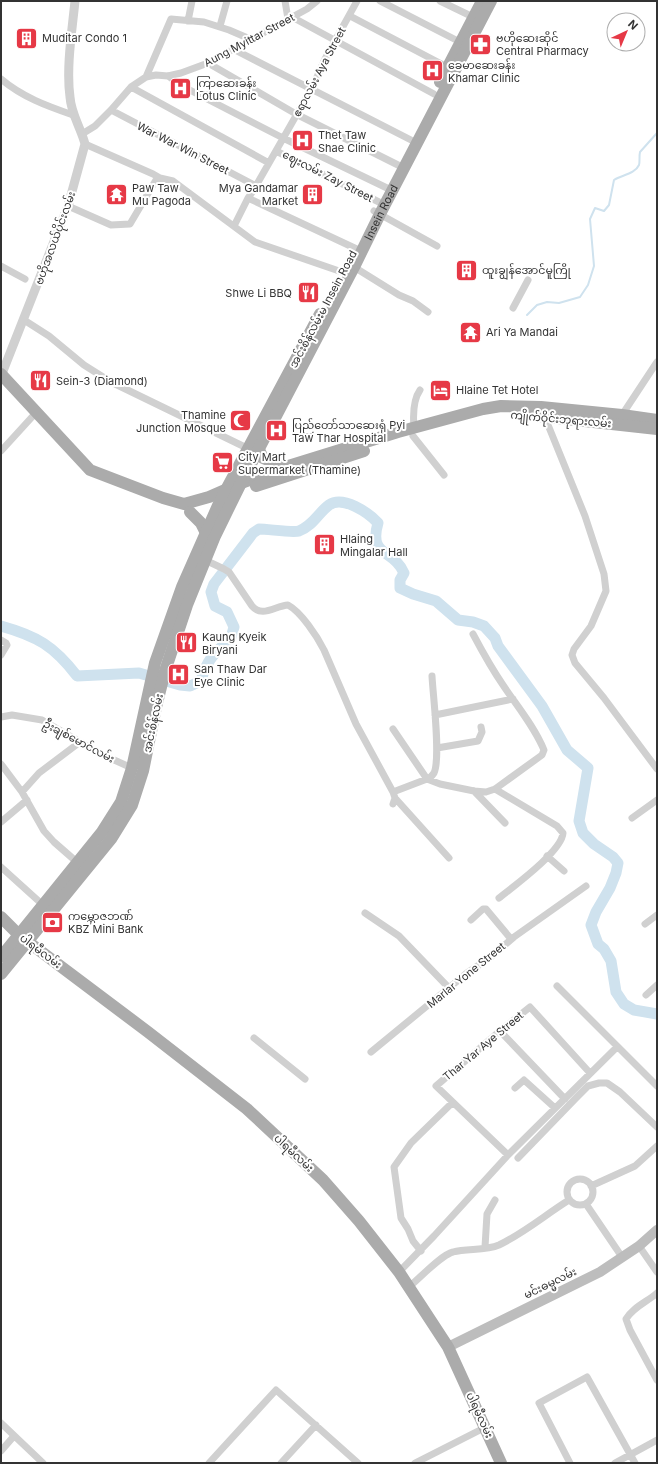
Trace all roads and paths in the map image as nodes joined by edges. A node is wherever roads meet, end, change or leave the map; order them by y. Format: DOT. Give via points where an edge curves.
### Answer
graph roads {
  1 [pos="75,1"];
  2 [pos="192,1"];
  3 [pos="227,1"];
  4 [pos="285,1"];
  5 [pos="317,1"];
  6 [pos="357,1"];
  7 [pos="380,1"];
  8 [pos="440,1"];
  9 [pos="482,1"];
  10 [pos="491,1"];
  11 [pos="350,16"];
  12 [pos="473,17"];
  13 [pos="290,18"];
  14 [pos="188,21"];
  15 [pos="220,26"];
  16 [pos="250,39"];
  17 [pos="335,42"];
  18 [pos="460,42"];
  19 [pos="233,50"];
  20 [pos="208,64"];
  21 [pos="451,69"];
  22 [pos="168,76"];
  23 [pos="146,77"];
  24 [pos="1,80"];
  25 [pos="131,87"];
  26 [pos="311,90"];
  27 [pos="434,94"];
  28 [pos="111,110"];
  29 [pos="296,114"];
  30 [pos="73,115"];
  31 [pos="82,134"];
  32 [pos="283,138"];
  33 [pos="411,140"];
  34 [pos="85,144"];
  35 [pos="276,150"];
  36 [pos="269,163"];
  37 [pos="398,165"];
  38 [pos="158,179"];
  39 [pos="256,186"];
  40 [pos="387,188"];
  41 [pos="248,198"];
  42 [pos="68,206"];
  43 [pos="378,209"];
  44 [pos="234,226"];
  45 [pos="437,246"];
  46 [pos="358,250"];
  47 [pos="1,266"];
  48 [pos="354,267"];
  49 [pos="342,272"];
  50 [pos="25,279"];
  51 [pos="528,280"];
  52 [pos="513,308"];
  53 [pos="428,312"];
  54 [pos="24,320"];
  55 [pos="657,362"];
  56 [pos="1,377"];
  57 [pos="420,390"];
  58 [pos="543,412"];
  59 [pos="32,417"];
  60 [pos="622,420"];
  61 [pos="657,420"];
  62 [pos="272,425"];
  63 [pos="657,429"];
  64 [pos="414,432"];
  65 [pos="254,449"];
  66 [pos="1,450"];
  67 [pos="285,467"];
  68 [pos="444,475"];
  69 [pos="235,488"];
  70 [pos="220,501"];
  71 [pos="190,512"];
  72 [pos="206,533"];
  73 [pos="205,560"];
  74 [pos="473,634"];
  75 [pos="4,642"];
  76 [pos="1,655"];
  77 [pos="159,670"];
  78 [pos="432,676"];
  79 [pos="513,699"];
  80 [pos="435,715"];
  81 [pos="1,717"];
  82 [pos="481,727"];
  83 [pos="393,729"];
  84 [pos="80,742"];
  85 [pos="437,748"];
  86 [pos="141,751"];
  87 [pos="1,764"];
  88 [pos="132,768"];
  89 [pos="657,769"];
  90 [pos="427,779"];
  91 [pos="495,789"];
  92 [pos="474,791"];
  93 [pos="22,792"];
  94 [pos="394,798"];
  95 [pos="26,800"];
  96 [pos="657,800"];
  97 [pos="632,818"];
  98 [pos="1,822"];
  99 [pos="505,823"];
  100 [pos="547,856"];
  101 [pos="449,858"];
  102 [pos="78,863"];
  103 [pos="1,867"];
  104 [pos="564,871"];
  105 [pos="586,886"];
  106 [pos="499,898"];
  107 [pos="43,905"];
  108 [pos="365,913"];
  109 [pos="657,915"];
  110 [pos="1,917"];
  111 [pos="471,920"];
  112 [pos="645,924"];
  113 [pos="24,938"];
  114 [pos="511,939"];
  115 [pos="1,957"];
  116 [pos="1,974"];
  117 [pos="657,985"];
  118 [pos="557,986"];
  119 [pos="449,988"];
  120 [pos="646,995"];
  121 [pos="500,1031"];
  122 [pos="254,1038"];
  123 [pos="617,1047"];
  124 [pos="371,1052"];
  125 [pos="590,1073"];
  126 [pos="305,1079"];
  127 [pos="657,1086"];
  128 [pos="516,1088"];
  129 [pos="565,1099"];
  130 [pos="452,1103"];
  131 [pos="555,1108"];
  132 [pos="657,1127"];
  133 [pos="657,1146"];
  134 [pos="508,1155"];
  135 [pos="518,1158"];
  136 [pos="591,1186"];
  137 [pos="495,1200"];
  138 [pos="569,1200"];
  139 [pos="586,1204"];
  140 [pos="657,1230"];
  141 [pos="639,1246"];
  142 [pos="485,1248"];
  143 [pos="421,1251"];
  144 [pos="622,1257"];
  145 [pos="399,1272"];
  146 [pos="657,1272"];
  147 [pos="410,1286"];
  148 [pos="657,1293"];
  149 [pos="448,1347"];
  150 [pos="657,1380"];
  151 [pos="1,1423"];
  152 [pos="316,1425"];
  153 [pos="486,1428"];
  154 [pos="14,1436"];
  155 [pos="657,1440"];
  156 [pos="1,1451"];
  157 [pos="631,1454"];
  158 [pos="43,1463"];
  159 [pos="209,1463"];
  160 [pos="281,1463"];
  161 [pos="358,1463"];
  162 [pos="416,1463"];
  163 [pos="502,1463"];
  164 [pos="570,1463"];
  165 [pos="615,1463"];
  166 [pos="635,1463"];
  1 -- 30 [label="street" via="69,76"];
  2 -- 14 [label="street"];
  3 -- 15 [label="street"];
  4 -- 13 [label="street"];
  5 -- 13 [label="street, Aung Myittar Street"];
  6 -- 11 [label="street, ဧရာလမ်း Aya Street"];
  7 -- 18 [label="street"];
  8 -- 12 [label="street"];
  9 -- 12 [label="main road, Insein Road"];
  10 -- 21 [label="main road, Insein Road"];
  11 -- 17 [label="street, ဧရာလမ်း Aya Street"];
  11 -- 21 [label="street"];
  12 -- 18 [label="main road, Insein Road"];
  13 -- 16 [label="street, Aung Myittar Street"];
  13 -- 17 [label="street"];
  14 -- 15 [label="street"];
  14 -- 23 [label="street" via="171,18"];
  15 -- 16 [label="street"];
  16 -- 19 [label="street, Aung Myittar Street"];
  17 -- 26 [label="street, ဧရာလမ်း Aya Street"];
  17 -- 27 [label="street"];
  18 -- 21 [label="main road, Insein Road"];
  19 -- 20 [label="street, Aung Myittar Street"];
  19 -- 26 [label="street"];
  20 -- 22 [label="street, Aung Myittar Street"];
  20 -- 29 [label="street"];
  21 -- 27 [label="main road, Insein Road"];
  21 -- 43 [label="main road, Insein Road"];
  22 -- 23 [label="street, Aung Myittar Street"];
  22 -- 32 [label="street" via="182,86"];
  23 -- 25 [label="street"];
  24 -- 30 [label="street" via="27,97"];
  25 -- 28 [label="street"];
  25 -- 36 [label="street"];
  26 -- 29 [label="street, ဧရာလမ်း Aya Street"];
  26 -- 33 [label="street"];
  27 -- 33 [label="main road, Insein Road"];
  28 -- 31 [label="street" via="95,126"];
  28 -- 39 [label="street, War War Win Street"];
  29 -- 32 [label="street, ဧရာလမ်း Aya Street"];
  29 -- 37 [label="street"];
  30 -- 31 [label="street"];
  31 -- 34 [label="street"];
  32 -- 35 [label="street, ဧရာလမ်း Aya Street"];
  32 -- 40 [label="street"];
  33 -- 37 [label="main road, Insein Road"];
  34 -- 38 [label="street" via="153,174"];
  34 -- 42 [label="street, ဗဟိုအလယ်ပိုင်းလမ်း"];
  35 -- 36 [label="street, ဧရာလမ်း Aya Street"];
  35 -- 43 [label="street, ဈေးလမ်း Zay Street"];
  36 -- 39 [label="street, ဧရာလမ်း Aya Street"];
  37 -- 40 [label="main road, Insein Road"];
  38 -- 42 [label="street" via="130,224 111,225"];
  38 -- 44 [label="street" via="173,181"];
  39 -- 41 [label="street, ဧရာလမ်း Aya Street"];
  40 -- 43 [label="main road, အင်းစိန်လမ်းမ Insein Road"];
  41 -- 44 [label="street, ဧရာလမ်း Aya Street"];
  41 -- 46 [label="street"];
  42 -- 54 [label="street, ဗဟိုအလယ်ပိုင်းလမ်း"];
  43 -- 45 [label="street, ဈေးလမ်း Zay Street"];
  43 -- 46 [label="main road, အင်းစိန်လမ်းမ Insein Road"];
  44 -- 49 [label="street" via="255,242"];
  46 -- 48 [label="main road, Insein Road"];
  46 -- 49 [label="main road, အင်းစိန်လမ်းမ Insein Road"];
  47 -- 50 [label="street"];
  48 -- 53 [label="street"];
  48 -- 62 [label="main road, Insein Road"];
  49 -- 65 [label="main road, အင်းစိန်လမ်းမ Insein Road" via="270,409"];
  51 -- 52 [label="street"];
  54 -- 56 [label="street, ဗဟိုအလယ်ပိုင်းလမ်း"];
  54 -- 65 [label="street" via="49,336 84,366 111,382"];
  55 -- 60 [label="street"];
  56 -- 59 [label="main road"];
  56 -- 69 [label="main road" via="90,470 184,504"];
  57 -- 64 [label="street" via="416,397 413,417"];
  58 -- 60 [label="main road, ကျိုက်ဝိုင်းဘုရားလမ်း"];
  58 -- 64 [label="main road, ကျိုက်ဝိုင်းဘုရားလမ်း" via="486,416"];
  58 -- 89 [label="street" via="585,516 604,574 606,590 591,626 574,649 574,663 604,698"];
  59 -- 66 [label="street"];
  59 -- 71 [label="main road" via="86,475 125,492"];
  60 -- 61 [label="main road, ကျိုက်ဝိုင်းဘုရားလမ်း"];
  60 -- 63 [label="main road, ကျိုက်ဝိုင်းဘုရားလမ်း"];
  62 -- 65 [label="main road, အင်းစိန်လမ်း"];
  64 -- 67 [label="main road, ကျိုက်ဝိုင်းဘုရားလမ်း"];
  64 -- 68 [label="street"];
  64 -- 69 [label="main road, ကျိုက်ဝိုင်းဘုရားလမ်း"];
  65 -- 67 [label="main road" via="263,458"];
  65 -- 69 [label="main road, အင်းစိန်လမ်း"];
  67 -- 69 [label="main road, ကျိုက်ဝိုင်းဘုရားလမ်း"];
  69 -- 70 [label="main road, အင်းစိန်လမ်း"];
  69 -- 73 [label="main road, အင်းစိန်လမ်း"];
  70 -- 71 [label="main road"];
  70 -- 72 [label="main road, အင်းစိန်လမ်း"];
  71 -- 72 [label="main road" via="201,522"];
  72 -- 77 [label="main road, အင်းစိန်လမ်း" via="182,587"];
  73 -- 77 [label="main road, အင်းစိန်လမ်း"];
  73 -- 94 [label="street" via="229,572 256,611 262,612 288,605 300,615 320,641 356,724"];
  74 -- 79 [label="street"];
  75 -- 76 [label="street"];
  77 -- 86 [label="main road, အင်းစိန်လမ်း"];
  78 -- 80 [label="street"];
  79 -- 80 [label="street"];
  79 -- 91 [label="street" via="544,750 542,755"];
  80 -- 85 [label="street"];
  81 -- 84 [label="street, ဦးချစ်မောင်လမ်း" via="12,715 42,720"];
  82 -- 85 [label="street" via="482,732 478,741"];
  83 -- 90 [label="street"];
  84 -- 88 [label="street, ဦးချစ်မောင်လမ်း"];
  84 -- 93 [label="street" via="39,774"];
  85 -- 90 [label="street" via="435,772"];
  86 -- 88 [label="main road, အင်းစိန်လမ်း"];
  86 -- 113 [label="main road, အင်းစိန်လမ်း" via="137,790 132,805 111,839"];
  87 -- 93 [label="street"];
  88 -- 102 [label="main road, အင်းစိန်လမ်း" via="116,811"];
  90 -- 92 [label="street"];
  90 -- 94 [label="street"];
  91 -- 92 [label="street" via="486,792"];
  91 -- 100 [label="street" via="561,829 561,841"];
  92 -- 99 [label="street"];
  93 -- 95 [label="street"];
  94 -- 101 [label="street"];
  95 -- 98 [label="street"];
  95 -- 102 [label="street" via="44,831"];
  96 -- 97 [label="street"];
  100 -- 104 [label="street"];
  100 -- 106 [label="street" via="541,864"];
  102 -- 107 [label="main road, အင်းစိန်လမ်း"];
  103 -- 107 [label="street"];
  105 -- 114 [label="street, Marlar Yone Street"];
  107 -- 113 [label="main road, အင်းစိန်လမ်း"];
  108 -- 119 [label="street" via="399,936"];
  109 -- 112 [label="street"];
  110 -- 113 [label="main road, ပါရမီလမ်း"];
  111 -- 114 [label="street" via="486,909"];
  113 -- 115 [label="main road"];
  113 -- 116 [label="main road, အင်းစိန်လမ်း"];
  113 -- 145 [label="main road, ပါရမီလမ်း" via="247,1109 323,1180 359,1220"];
  114 -- 119 [label="street, Marlar Yone Street"];
  117 -- 120 [label="street"];
  118 -- 123 [label="street"];
  119 -- 124 [label="street, Marlar Yone Street"];
  121 -- 125 [label="street, Thar Yar Aye Street" via="530,1007"];
  121 -- 129 [label="street"];
  121 -- 130 [label="street, Thar Yar Aye Street" via="436,1086"];
  122 -- 126 [label="street"];
  123 -- 125 [label="street"];
  123 -- 127 [label="street"];
  125 -- 129 [label="street"];
  128 -- 131 [label="street" via="524,1080"];
  129 -- 131 [label="street"];
  130 -- 134 [label="street"];
  130 -- 143 [label="street" via="411,1144 394,1167 401,1218"];
  131 -- 134 [label="street"];
  132 -- 135 [label="street" via="620,1092 607,1083 599,1083 588,1086"];
  133 -- 136 [label="street" via="635,1166"];
  134 -- 143 [label="street"];
  136 -- 138 [label="street" via="588,1182 575,1180 567,1192"];
  136 -- 139 [label="street" via="593,1193"];
  137 -- 142 [label="street" via="487,1214"];
  138 -- 139 [label="street" via="574,1204"];
  138 -- 142 [label="street" via="521,1234 497,1246"];
  139 -- 144 [label="street"];
  140 -- 141 [label="main road, မင်းဓမ္မလမ်း"];
  141 -- 144 [label="main road, မင်းဓမ္မလမ်း"];
  141 -- 146 [label="street"];
  142 -- 147 [label="street" via="452,1252"];
  143 -- 145 [label="street"];
  144 -- 149 [label="main road, မင်းဓမ္မလမ်း" via="600,1272"];
  145 -- 147 [label="main road, ပါရမီလမ်း"];
  147 -- 149 [label="main road, ပါရမီလမ်း"];
  148 -- 150 [label="street" via="626,1319"];
  149 -- 153 [label="main road, ပါရမီလမ်း"];
  151 -- 154 [label="street"];
  152 -- 159 [label="street" via="276,1390"];
  152 -- 160 [label="street"];
  152 -- 161 [label="street"];
  153 -- 162 [label="street"];
  153 -- 163 [label="main road, ပါရမီလမ်း"];
  154 -- 156 [label="street"];
  154 -- 158 [label="street"];
  155 -- 157 [label="street"];
  157 -- 164 [label="street" via="586,1377 539,1403"];
  157 -- 165 [label="street"];
  157 -- 166 [label="street"];
}
